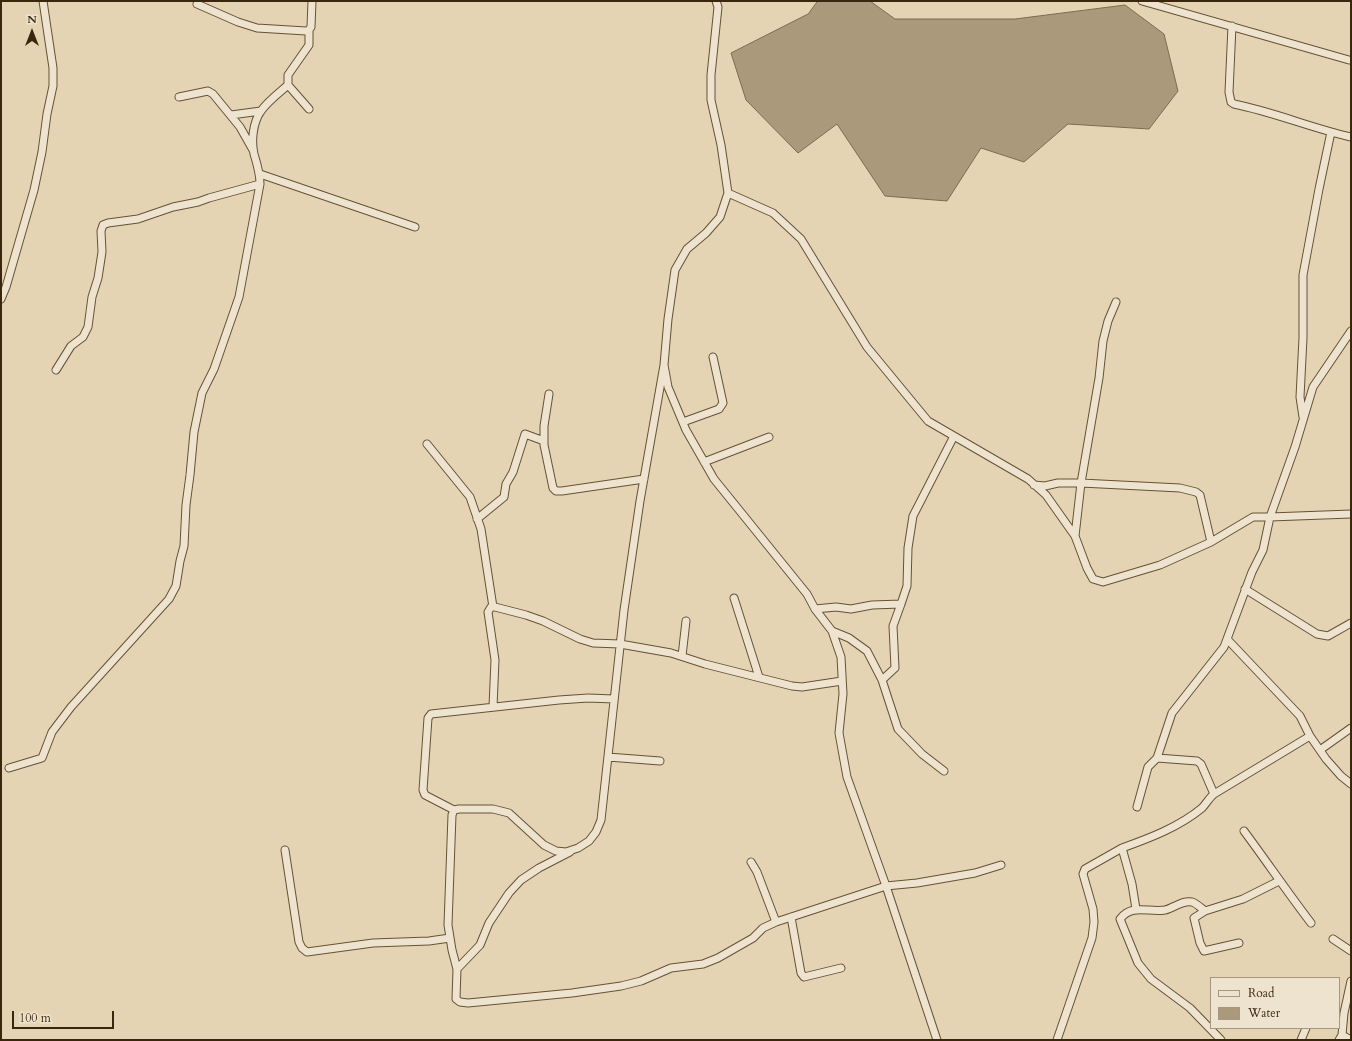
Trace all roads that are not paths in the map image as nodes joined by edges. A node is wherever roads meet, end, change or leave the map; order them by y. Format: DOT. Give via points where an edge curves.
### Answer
graph roads {
  1 [pos="43,1"];
  2 [pos="312,1"];
  3 [pos="716,1"];
  4 [pos="1142,1"];
  5 [pos="197,4"];
  6 [pos="1232,26"];
  7 [pos="309,30"];
  8 [pos="1349,60"];
  9 [pos="288,85"];
  10 [pos="179,97"];
  11 [pos="308,109"];
  12 [pos="261,111"];
  13 [pos="231,115"];
  14 [pos="1331,132"];
  15 [pos="1351,137"];
  16 [pos="254,152"];
  17 [pos="260,174"];
  18 [pos="260,184"];
  19 [pos="728,193"];
  20 [pos="415,227"];
  21 [pos="1,299"];
  22 [pos="1116,302"];
  23 [pos="1351,331"];
  24 [pos="713,357"];
  25 [pos="664,366"];
  26 [pos="56,370"];
  27 [pos="549,394"];
  28 [pos="1304,419"];
  29 [pos="683,422"];
  30 [pos="954,436"];
  31 [pos="769,438"];
  32 [pos="544,441"];
  33 [pos="427,444"];
  34 [pos="704,462"];
  35 [pos="644,479"];
  36 [pos="1081,483"];
  37 [pos="1034,485"];
  38 [pos="1351,514"];
  39 [pos="1270,517"];
  40 [pos="477,519"];
  41 [pos="1075,536"];
  42 [pos="1211,542"];
  43 [pos="1245,589"];
  44 [pos="734,598"];
  45 [pos="901,604"];
  46 [pos="494,607"];
  47 [pos="815,609"];
  48 [pos="686,621"];
  49 [pos="1351,623"];
  50 [pos="832,631"];
  51 [pos="1227,639"];
  52 [pos="620,644"];
  53 [pos="682,656"];
  54 [pos="759,677"];
  55 [pos="882,680"];
  56 [pos="842,681"];
  57 [pos="614,699"];
  58 [pos="493,707"];
  59 [pos="1351,728"];
  60 [pos="1310,736"];
  61 [pos="1320,750"];
  62 [pos="608,757"];
  63 [pos="1157,758"];
  64 [pos="660,761"];
  65 [pos="9,768"];
  66 [pos="944,771"];
  67 [pos="1351,784"];
  68 [pos="1214,794"];
  69 [pos="1137,807"];
  70 [pos="454,810"];
  71 [pos="1244,831"];
  72 [pos="578,848"];
  73 [pos="1122,848"];
  74 [pos="285,850"];
  75 [pos="751,862"];
  76 [pos="1001,865"];
  77 [pos="1279,881"];
  78 [pos="886,886"];
  79 [pos="1136,909"];
  80 [pos="1205,911"];
  81 [pos="791,917"];
  82 [pos="776,922"];
  83 [pos="1311,923"];
  84 [pos="450,938"];
  85 [pos="1333,939"];
  86 [pos="1239,943"];
  87 [pos="1351,952"];
  88 [pos="841,968"];
  89 [pos="457,970"];
  90 [pos="1351,981"];
  91 [pos="1210,1029"];
  92 [pos="1210,1029"];
  93 [pos="1306,1029"];
  94 [pos="1340,1038"];
  95 [pos="937,1040"];
  96 [pos="1057,1040"];
  97 [pos="1221,1040"];
  98 [pos="1301,1040"];
  99 [pos="1351,1040"];
  1 -- 21 [label="street" via="53,68 53,86 34,190"];
  2 -- 7 [label="street"];
  3 -- 19 [label="street" via="718,7 711,100"];
  4 -- 6 [label="street"];
  5 -- 7 [label="street" via="257,28"];
  6 -- 8 [label="street"];
  6 -- 14 [label="street" via="1229,92 1231,102"];
  7 -- 9 [label="street" via="309,45 288,74"];
  9 -- 11 [label="street"];
  9 -- 12 [label="street"];
  10 -- 13 [label="street" via="208,91"];
  12 -- 13 [label="street"];
  12 -- 16 [label="street" via="256,122"];
  13 -- 16 [label="street"];
  14 -- 15 [label="street"];
  14 -- 28 [label="street" via="1303,275 1300,397"];
  16 -- 17 [label="street"];
  17 -- 18 [label="street"];
  17 -- 20 [label="street"];
  18 -- 26 [label="street" via="138,219 102,225 102,252 88,327 83,337 70,346"];
  18 -- 65 [label="street" via="239,297 214,369 202,394 194,432 184,546 176,586 169,599 71,707 52,732 42,758"];
  19 -- 25 [label="street" via="720,217 687,249 675,270"];
  19 -- 30 [label="street" via="773,213 801,239 868,347 928,421"];
  22 -- 36 [label="street" via="1103,341"];
  23 -- 28 [label="street" via="1313,387"];
  24 -- 29 [label="street" via="723,403 719,409"];
  25 -- 29 [label="street" via="668,387"];
  25 -- 35 [label="street"];
  27 -- 32 [label="street"];
  28 -- 39 [label="street"];
  29 -- 34 [label="street"];
  30 -- 37 [label="street" via="1028,478"];
  30 -- 45 [label="street" via="913,516 908,548 907,586"];
  31 -- 34 [label="street"];
  32 -- 35 [label="street" via="548,468 556,491"];
  32 -- 40 [label="street" via="525,434 514,472 506,484 504,497"];
  33 -- 40 [label="street" via="470,497"];
  34 -- 47 [label="street" via="714,479 807,594"];
  35 -- 52 [label="street"];
  36 -- 37 [label="street"];
  36 -- 41 [label="street"];
  36 -- 42 [label="street" via="1180,488 1196,492 1200,495"];
  37 -- 41 [label="street" via="1046,495"];
  38 -- 39 [label="street"];
  39 -- 42 [label="street" via="1253,517"];
  39 -- 43 [label="street" via="1263,550"];
  40 -- 46 [label="street" via="481,529"];
  41 -- 42 [label="street" via="1086,568 1093,578 1103,582 1160,565"];
  43 -- 49 [label="street" via="1317,634 1328,636"];
  43 -- 51 [label="street"];
  44 -- 54 [label="street"];
  45 -- 47 [label="street" via="851,609"];
  45 -- 55 [label="street" via="893,626 895,668"];
  46 -- 52 [label="street" via="526,614 593,643"];
  46 -- 58 [label="street" via="490,607 488,612 495,660"];
  47 -- 50 [label="street"];
  48 -- 53 [label="street"];
  50 -- 55 [label="street" via="849,638 867,651"];
  50 -- 56 [label="street" via="841,656"];
  51 -- 60 [label="street" via="1300,716"];
  51 -- 63 [label="street" via="1224,647 1172,713"];
  52 -- 53 [label="street"];
  52 -- 57 [label="street"];
  53 -- 54 [label="street"];
  54 -- 56 [label="street" via="802,687"];
  55 -- 66 [label="street" via="898,729 922,754"];
  56 -- 78 [label="street" via="839,733 847,777"];
  57 -- 58 [label="street" via="588,698"];
  57 -- 62 [label="street"];
  58 -- 70 [label="street" via="431,714 428,718 423,790 425,795"];
  59 -- 61 [label="street"];
  60 -- 61 [label="street"];
  60 -- 68 [label="street"];
  61 -- 67 [label="street"];
  62 -- 64 [label="street"];
  62 -- 72 [label="street" via="601,820 590,841"];
  63 -- 68 [label="street" via="1197,761 1201,764"];
  63 -- 69 [label="street" via="1148,767"];
  68 -- 73 [label="street" via="1203,807 1175,826"];
  70 -- 72 [label="street" via="493,809 510,813 544,844 556,851 566,852"];
  70 -- 84 [label="street" via="448,905"];
  71 -- 77 [label="street"];
  72 -- 89 [label="street" via="521,880 489,923 480,945"];
  73 -- 79 [label="street"];
  73 -- 96 [label="street" via="1084,869 1083,874 1093,909 1092,938"];
  74 -- 84 [label="street" via="300,942 307,952 373,943"];
  75 -- 82 [label="street"];
  76 -- 78 [label="street" via="975,873"];
  77 -- 80 [label="street" via="1243,899"];
  77 -- 83 [label="street"];
  78 -- 81 [label="street"];
  78 -- 95 [label="street"];
  79 -- 80 [label="street" via="1163,910 1184,902 1193,902"];
  79 -- 92 [label="street" via="1124,913 1120,919 1138,963 1151,979 1190,1008"];
  80 -- 86 [label="street" via="1194,918 1204,950"];
  81 -- 82 [label="street"];
  81 -- 88 [label="street" via="800,973 804,977"];
  82 -- 89 [label="street" via="718,958 703,964 671,968 641,981 621,986 468,1003 456,999"];
  84 -- 89 [label="street"];
  85 -- 87 [label="street"];
  90 -- 94 [label="street"];
  91 -- 97 [label="street"];
  93 -- 98 [label="street"];
  94 -- 99 [label="street"];
}
